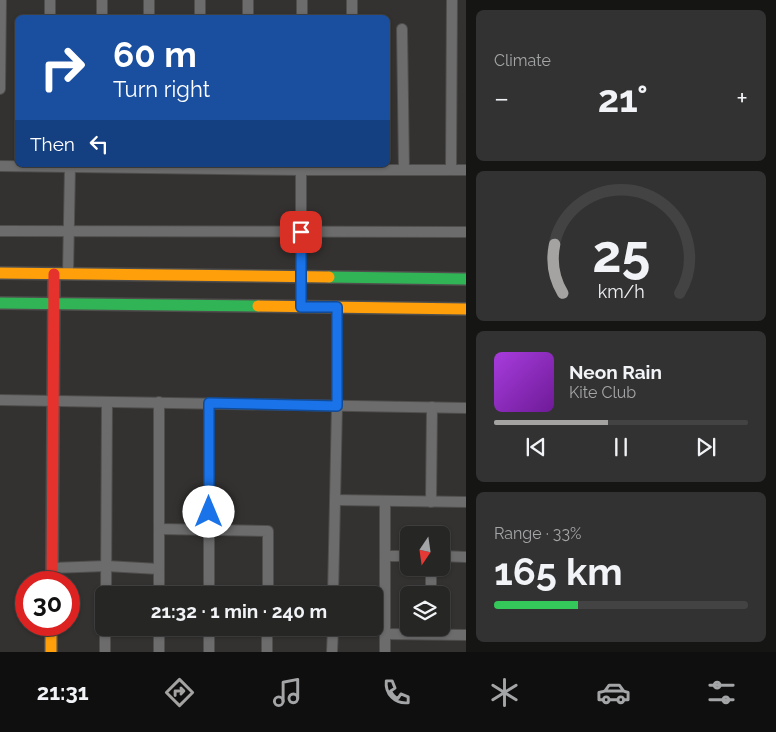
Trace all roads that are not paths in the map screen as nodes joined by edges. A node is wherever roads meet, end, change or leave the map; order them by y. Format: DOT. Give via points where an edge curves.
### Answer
graph roads {
  1 [pos="1,0"];
  2 [pos="50,0"];
  3 [pos="102,0"];
  4 [pos="149,0"];
  5 [pos="200,0"];
  6 [pos="248,0"];
  7 [pos="302,0"];
  8 [pos="352,0"];
  9 [pos="452,0"];
  10 [pos="50,15"];
  11 [pos="102,15"];
  12 [pos="149,15"];
  13 [pos="200,15"];
  14 [pos="248,15"];
  15 [pos="302,15"];
  16 [pos="352,15"];
  17 [pos="402,29"];
  18 [pos="0,89"];
  19 [pos="0,166"];
  20 [pos="15,166"];
  21 [pos="70,167"];
  22 [pos="150,167"];
  23 [pos="202,167"];
  24 [pos="248,167"];
  25 [pos="352,167"];
  26 [pos="302,168"];
  27 [pos="404,170"];
  28 [pos="451,170"];
  29 [pos="466,170"];
  30 [pos="0,231"];
  31 [pos="69,231"];
  32 [pos="301,232"];
  33 [pos="466,232"];
  34 [pos="0,273"];
  35 [pos="54,274"];
  36 [pos="68,274"];
  37 [pos="300,277"];
  38 [pos="466,279"];
  39 [pos="0,303"];
  40 [pos="54,304"];
  41 [pos="301,307"];
  42 [pos="337,307"];
  43 [pos="466,309"];
  44 [pos="0,400"];
  45 [pos="54,401"];
  46 [pos="107,402"];
  47 [pos="159,402"];
  48 [pos="209,403"];
  49 [pos="337,406"];
  50 [pos="432,408"];
  51 [pos="466,408"];
  52 [pos="335,500"];
  53 [pos="385,501"];
  54 [pos="432,502"];
  55 [pos="466,502"];
  56 [pos="159,529"];
  57 [pos="209,530"];
  58 [pos="385,556"];
  59 [pos="400,556"];
  60 [pos="450,556"];
  61 [pos="466,557"];
  62 [pos="106,566"];
  63 [pos="52,568"];
  64 [pos="159,569"];
  65 [pos="106,586"];
  66 [pos="159,586"];
  67 [pos="209,586"];
  68 [pos="268,586"];
  69 [pos="334,586"];
  70 [pos="400,633"];
  71 [pos="450,633"];
  72 [pos="385,634"];
  73 [pos="466,635"];
  74 [pos="51,636"];
  75 [pos="105,636"];
  76 [pos="159,636"];
  77 [pos="209,636"];
  78 [pos="267,636"];
  79 [pos="333,636"];
  80 [pos="51,652"];
  81 [pos="104,652"];
  82 [pos="159,652"];
  83 [pos="209,652"];
  84 [pos="267,652"];
  85 [pos="332,652"];
  86 [pos="385,652"];
  1 -- 18 [label="street"];
  2 -- 10 [label="street"];
  3 -- 11 [label="street"];
  4 -- 12 [label="street"];
  5 -- 13 [label="street"];
  6 -- 14 [label="street"];
  7 -- 15 [label="street"];
  8 -- 16 [label="street"];
  9 -- 28 [label="street"];
  17 -- 27 [label="street"];
  19 -- 20 [label="street"];
  21 -- 31 [label="street"];
  22 -- 23 [label="street"];
  23 -- 24 [label="street"];
  24 -- 26 [label="street"];
  25 -- 26 [label="street"];
  25 -- 27 [label="street"];
  26 -- 32 [label="street"];
  27 -- 28 [label="street"];
  28 -- 29 [label="street"];
  30 -- 31 [label="street"];
  31 -- 32 [label="street"];
  31 -- 36 [label="street"];
  32 -- 33 [label="street"];
  32 -- 37 [label="street"];
  34 -- 35 [label="street"];
  35 -- 36 [label="street"];
  35 -- 40 [label="street"];
  36 -- 37 [label="street"];
  37 -- 38 [label="street"];
  37 -- 41 [label="street"];
  39 -- 40 [label="street"];
  40 -- 41 [label="street"];
  40 -- 45 [label="street"];
  41 -- 42 [label="street"];
  42 -- 43 [label="street"];
  42 -- 49 [label="street"];
  44 -- 45 [label="street"];
  45 -- 46 [label="street"];
  45 -- 63 [label="street"];
  46 -- 47 [label="street"];
  46 -- 62 [label="street"];
  47 -- 48 [label="street"];
  47 -- 56 [label="street"];
  48 -- 49 [label="street"];
  48 -- 57 [label="street"];
  49 -- 50 [label="street"];
  49 -- 52 [label="street"];
  50 -- 51 [label="street"];
  50 -- 54 [label="street"];
  52 -- 53 [label="street"];
  52 -- 69 [label="street"];
  53 -- 54 [label="street"];
  53 -- 58 [label="street"];
  54 -- 55 [label="street"];
  56 -- 57 [label="street"];
  56 -- 64 [label="street"];
  57 -- 67 [label="street"];
  57 -- 68 [label="street" via="268,531"];
  58 -- 59 [label="street"];
  58 -- 72 [label="street"];
  60 -- 61 [label="street"];
  62 -- 63 [label="street"];
  62 -- 64 [label="street"];
  62 -- 65 [label="street"];
  64 -- 66 [label="street"];
  70 -- 72 [label="street"];
  71 -- 73 [label="street"];
  72 -- 86 [label="street"];
  74 -- 80 [label="street"];
  75 -- 81 [label="street"];
  76 -- 82 [label="street"];
  77 -- 83 [label="street"];
  78 -- 84 [label="street"];
  79 -- 85 [label="street"];
}
